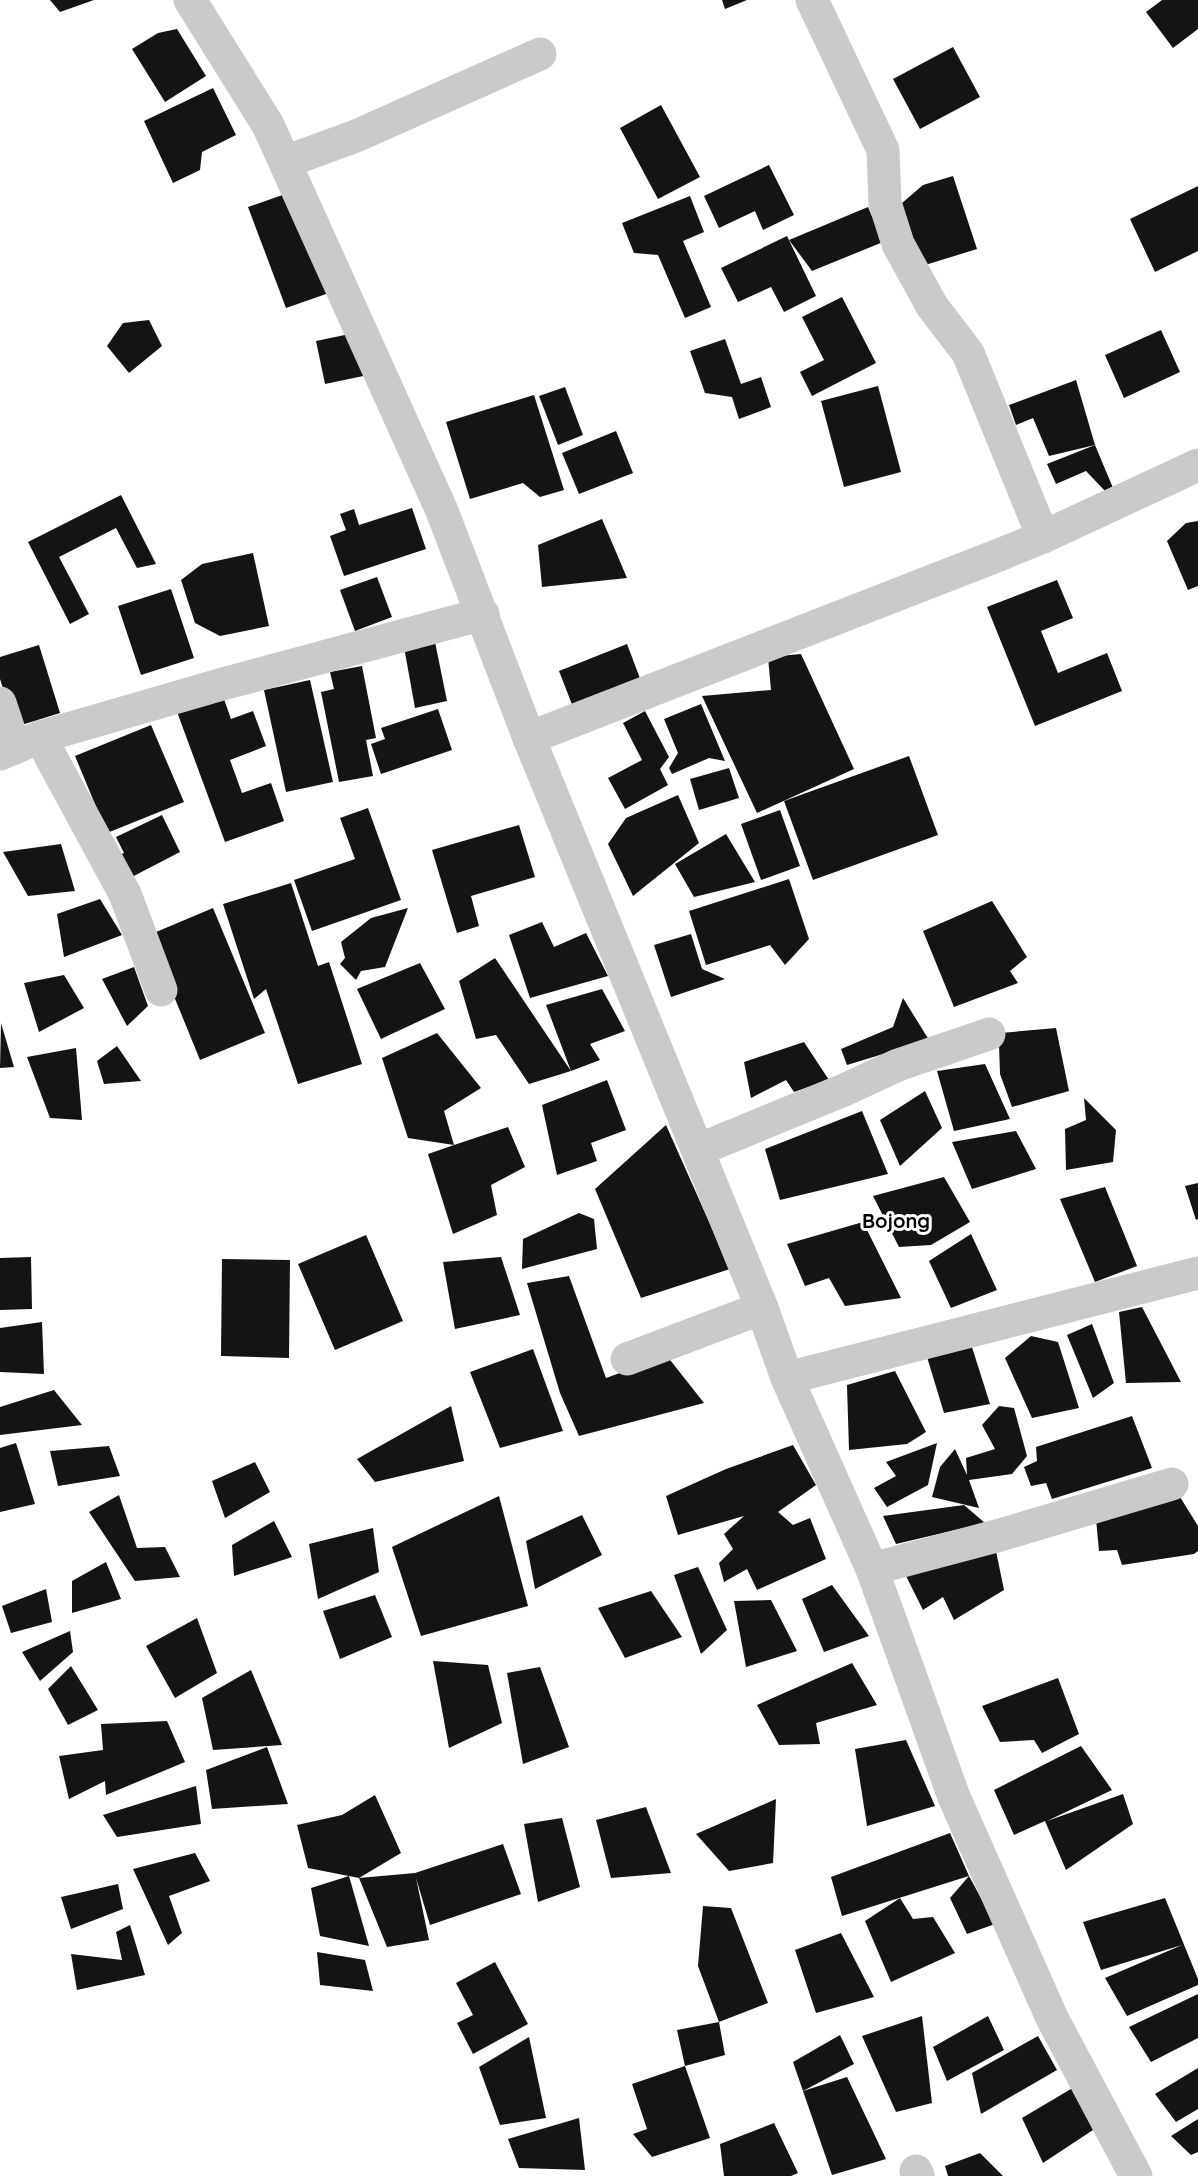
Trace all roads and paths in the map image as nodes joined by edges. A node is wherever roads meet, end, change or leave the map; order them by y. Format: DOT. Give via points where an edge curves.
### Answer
graph roads {
  1 [pos="190,0"];
  2 [pos="812,0"];
  3 [pos="540,54"];
  4 [pos="285,162"];
  5 [pos="1198,465"];
  6 [pos="1043,537"];
  7 [pos="483,614"];
  8 [pos="0,703"];
  9 [pos="529,738"];
  10 [pos="18,746"];
  11 [pos="161,990"];
  12 [pos="989,1034"];
  13 [pos="698,1150"];
  14 [pos="1198,1273"];
  15 [pos="762,1308"];
  16 [pos="627,1359"];
  17 [pos="786,1378"];
  18 [pos="1172,1484"];
  19 [pos="872,1569"];
  20 [pos="1136,2176"];
  1 -- 4 [label="street" via="268,125"];
  2 -- 6 [label="street" via="883,150 885,203 898,244 932,306 968,353"];
  3 -- 4 [label="street" via="356,136"];
  4 -- 7 [label="street" via="442,511"];
  5 -- 6 [label="street"];
  6 -- 9 [label="street"];
  7 -- 9 [label="street"];
  7 -- 10 [label="street" via="219,685"];
  8 -- 10 [label="street"];
  9 -- 13 [label="street"];
  10 -- 11 [label="street" via="125,894"];
  12 -- 13 [label="street" via="898,1065"];
  13 -- 15 [label="street"];
  14 -- 17 [label="street"];
  15 -- 16 [label="street"];
  15 -- 17 [label="street"];
  17 -- 19 [label="street"];
  18 -- 19 [label="street"];
  19 -- 20 [label="street" via="954,1797 1052,2018"];
}
